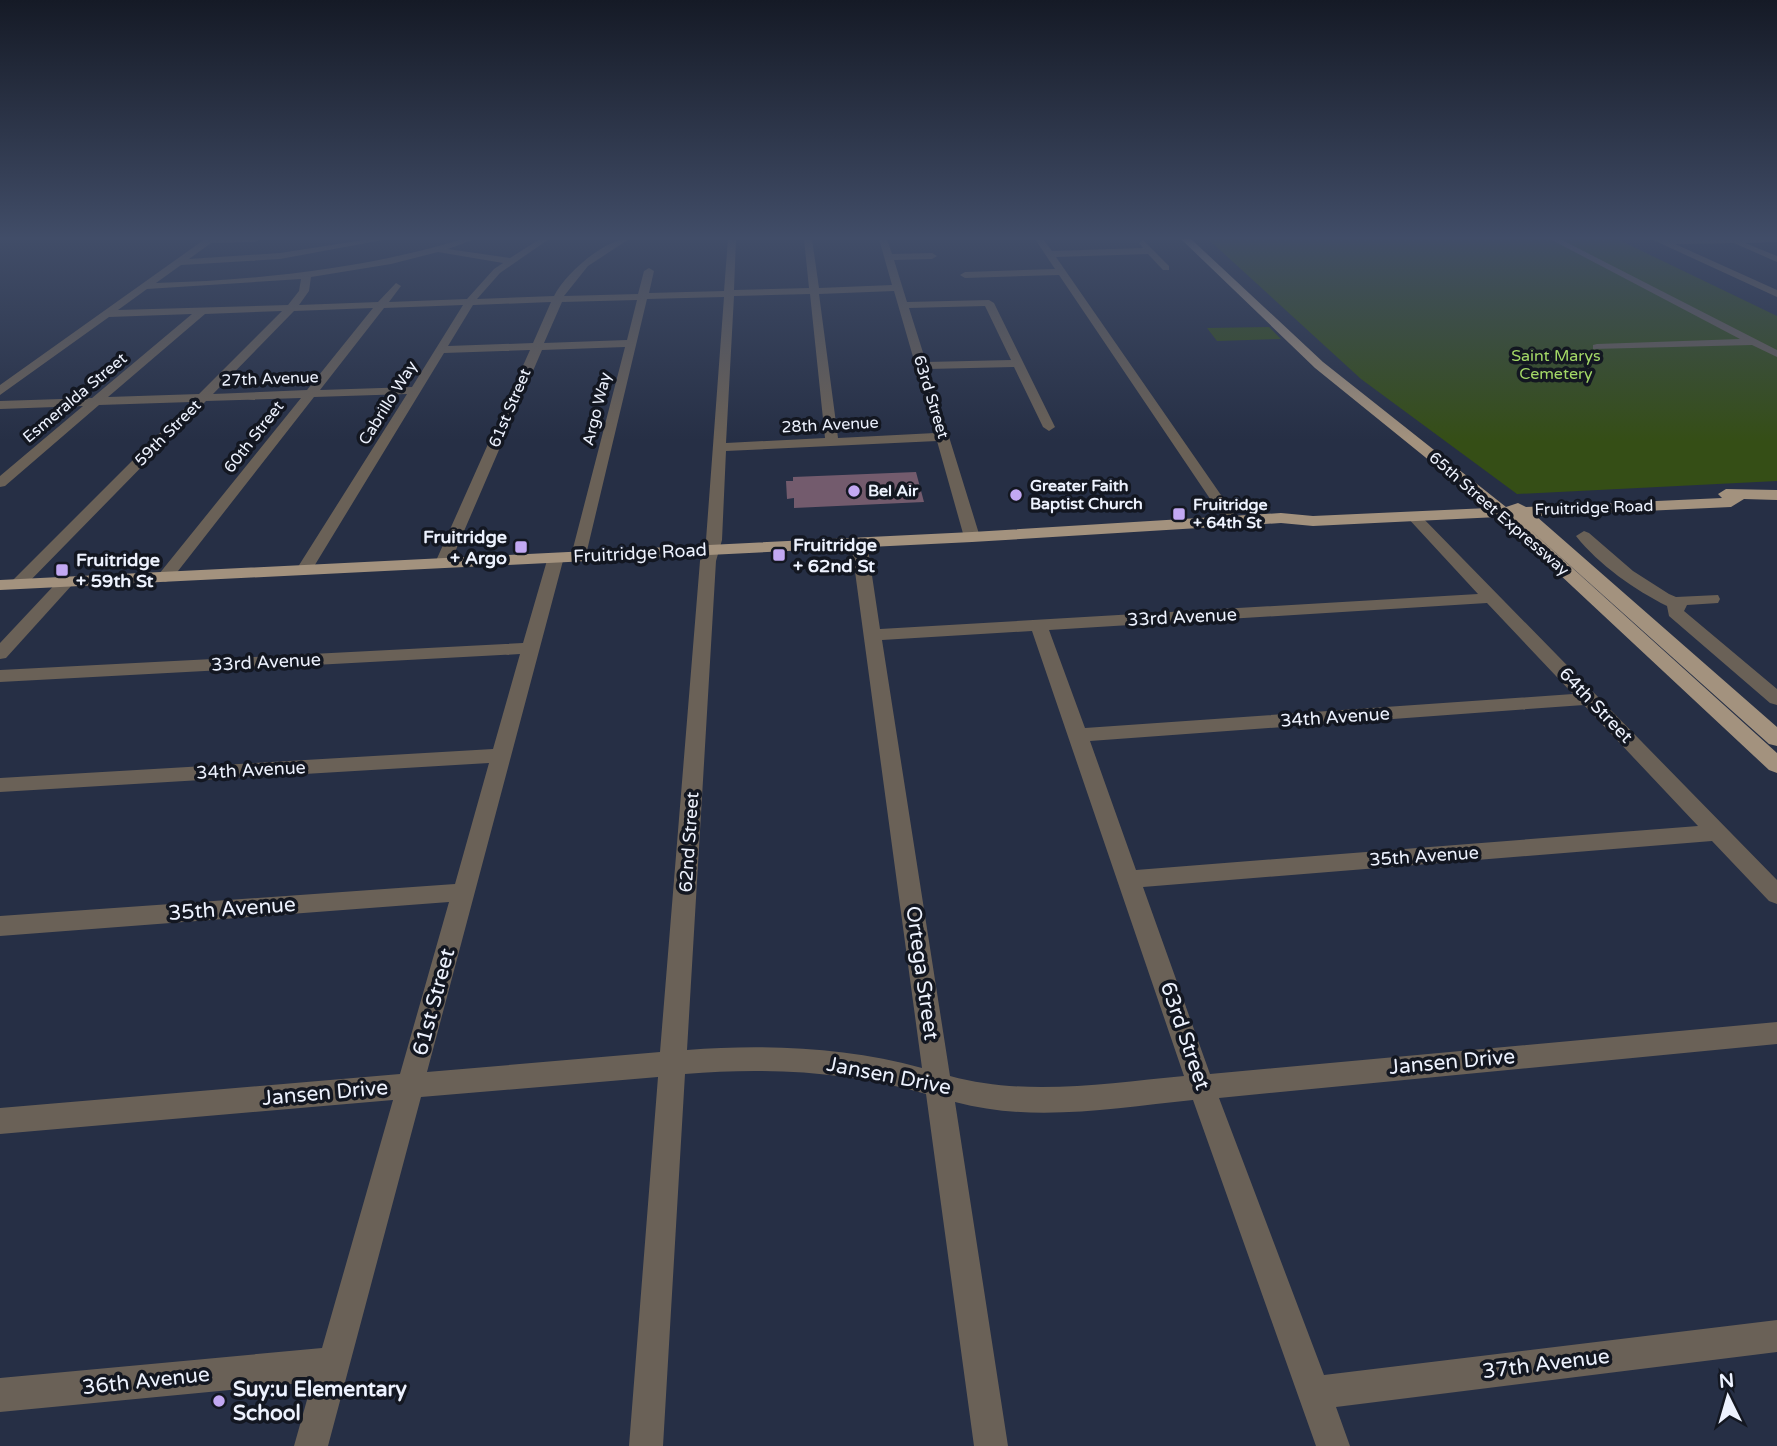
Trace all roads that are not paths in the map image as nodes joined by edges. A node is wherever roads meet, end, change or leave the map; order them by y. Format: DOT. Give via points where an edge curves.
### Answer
graph roads {
  1 [pos="116,306"];
  2 [pos="337,306"];
  3 [pos="380,306"];
  4 [pos="466,306"];
  5 [pos="554,306"];
  6 [pos="640,306"];
  7 [pos="728,306"];
  8 [pos="816,306"];
  9 [pos="903,306"];
  10 [pos="991,306"];
  11 [pos="1085,306"];
  12 [pos="1257,306"];
  13 [pos="1273,306"];
  14 [pos="1684,306"];
  15 [pos="292,308"];
  16 [pos="202,311"];
  17 [pos="106,314"];
  18 [pos="1753,342"];
  19 [pos="631,343"];
  20 [pos="536,346"];
  21 [pos="1597,347"];
  22 [pos="440,350"];
  23 [pos="1777,357"];
  24 [pos="1018,363"];
  25 [pos="922,366"];
  26 [pos="1777,368"];
  27 [pos="415,390"];
  28 [pos="0,391"];
  29 [pos="311,393"];
  30 [pos="203,398"];
  31 [pos="95,401"];
  32 [pos="0,405"];
  33 [pos="1049,427"];
  34 [pos="943,437"];
  35 [pos="832,442"];
  36 [pos="719,447"];
  37 [pos="0,483"];
  38 [pos="1777,495"];
  39 [pos="1505,506"];
  40 [pos="1413,516"];
  41 [pos="1281,518"];
  42 [pos="1232,521"];
  43 [pos="1584,536"];
  44 [pos="972,537"];
  45 [pos="859,542"];
  46 [pos="711,550"];
  47 [pos="568,557"];
  48 [pos="443,563"];
  49 [pos="304,570"];
  50 [pos="165,577"];
  51 [pos="66,582"];
  52 [pos="9,585"];
  53 [pos="1492,598"];
  54 [pos="1712,599"];
  55 [pos="1676,604"];
  56 [pos="1040,625"];
  57 [pos="872,635"];
  58 [pos="532,648"];
  59 [pos="0,654"];
  60 [pos="0,677"];
  61 [pos="1591,699"];
  62 [pos="1777,699"];
  63 [pos="1079,735"];
  64 [pos="1777,739"];
  65 [pos="502,755"];
  66 [pos="1777,765"];
  67 [pos="0,785"];
  68 [pos="1717,833"];
  69 [pos="1131,879"];
  70 [pos="464,892"];
  71 [pos="1777,895"];
  72 [pos="0,926"];
  73 [pos="1777,1033"];
  74 [pos="673,1063"];
  75 [pos="938,1084"];
  76 [pos="1201,1084"];
  77 [pos="411,1086"];
  78 [pos="0,1121"];
  79 [pos="1777,1336"];
  80 [pos="334,1363"];
  81 [pos="1315,1393"];
  82 [pos="0,1395"];
  83 [pos="311,1446"];
  84 [pos="646,1446"];
  85 [pos="991,1446"];
  86 [pos="1333,1446"];
  1 -- 17 [label="street"];
  2 -- 15 [label="street"];
  3 -- 29 [label="street, 60th Street"];
  4 -- 22 [label="street, Cabrillo Way"];
  5 -- 20 [label="street, 61st Street"];
  6 -- 19 [label="street, Argo Way"];
  7 -- 36 [label="street, 62nd Street"];
  8 -- 35 [label="street"];
  9 -- 25 [label="street, 63rd Street"];
  10 -- 24 [label="street"];
  11 -- 42 [label="street"];
  12 -- 39 [label="main road, 65th Street Expressway" via="1319,365"];
  13 -- 39 [label="main road, 65th Street Expressway"];
  14 -- 18 [label="street"];
  15 -- 16 [label="street"];
  15 -- 30 [label="street, 59th Street"];
  16 -- 17 [label="street"];
  16 -- 31 [label="street, Esmeralda Street"];
  17 -- 28 [label="street"];
  18 -- 21 [label="street"];
  18 -- 23 [label="street"];
  19 -- 20 [label="street"];
  19 -- 47 [label="street, Argo Way"];
  20 -- 22 [label="street"];
  20 -- 48 [label="street, 61st Street"];
  22 -- 27 [label="street, Cabrillo Way"];
  23 -- 26 [label="street" via="1773,361"];
  24 -- 25 [label="street"];
  24 -- 33 [label="street"];
  25 -- 34 [label="street, 63rd Street"];
  27 -- 29 [label="street, 27th Avenue"];
  27 -- 49 [label="street, Cabrillo Way"];
  29 -- 30 [label="street, 27th Avenue"];
  29 -- 50 [label="street, 60th Street"];
  30 -- 31 [label="street, 27th Avenue"];
  30 -- 52 [label="street, 59th Street"];
  31 -- 32 [label="street, 27th Avenue"];
  31 -- 37 [label="street, Esmeralda Street"];
  34 -- 35 [label="street, 28th Avenue"];
  34 -- 44 [label="street, 63rd Street"];
  35 -- 36 [label="street, 28th Avenue"];
  36 -- 46 [label="street, 62nd Street"];
  38 -- 39 [label="main road, Fruitridge Road" via="1738,496 1731,502"];
  39 -- 40 [label="main road, Fruitridge Road"];
  39 -- 41 [label="main road, Fruitridge Road" via="1310,511"];
  39 -- 64 [label="main road, 65th Street Expressway"];
  39 -- 66 [label="main road, 65th Street Expressway"];
  40 -- 41 [label="main road, Fruitridge Road"];
  40 -- 53 [label="street, 64th Street"];
  41 -- 42 [label="main road, Fruitridge Road"];
  42 -- 44 [label="main road, Fruitridge Road"];
  43 -- 55 [label="street" via="1635,582"];
  44 -- 45 [label="main road, Fruitridge Road"];
  45 -- 46 [label="main road, Fruitridge Road"];
  45 -- 57 [label="street, Ortega Street"];
  46 -- 47 [label="main road, Fruitridge Road"];
  46 -- 74 [label="street, 62nd Street"];
  47 -- 48 [label="main road, Fruitridge Road"];
  47 -- 58 [label="street, 61st Street"];
  48 -- 49 [label="main road, Fruitridge Road"];
  49 -- 50 [label="main road, Fruitridge Road"];
  50 -- 51 [label="main road, Fruitridge Road"];
  51 -- 52 [label="main road, Fruitridge Road"];
  51 -- 59 [label="street"];
  53 -- 56 [label="street, 33rd Avenue"];
  53 -- 61 [label="street, 64th Street"];
  54 -- 55 [label="street"];
  55 -- 62 [label="street" via="1675,612"];
  56 -- 57 [label="street, 33rd Avenue"];
  56 -- 63 [label="street, 63rd Street"];
  57 -- 75 [label="street, Ortega Street"];
  58 -- 60 [label="street, 33rd Avenue"];
  58 -- 65 [label="street, 61st Street"];
  61 -- 63 [label="street, 34th Avenue"];
  61 -- 68 [label="street, 64th Street"];
  63 -- 69 [label="street, 63rd Street"];
  65 -- 67 [label="street, 34th Avenue"];
  65 -- 70 [label="street, 61st Street"];
  68 -- 69 [label="street, 35th Avenue"];
  68 -- 71 [label="street, 64th Street"];
  69 -- 76 [label="street, 63rd Street"];
  70 -- 72 [label="street, 35th Avenue"];
  70 -- 77 [label="street, 61st Street"];
  73 -- 76 [label="street, Jansen Drive"];
  74 -- 75 [label="street, Jansen Drive" via="788,1059 842,1064"];
  74 -- 77 [label="street, Jansen Drive"];
  74 -- 84 [label="street, 62nd Street"];
  75 -- 76 [label="street, Jansen Drive" via="1018,1101"];
  75 -- 85 [label="street, Ortega Street"];
  76 -- 81 [label="street, 63rd Street"];
  77 -- 78 [label="street, Jansen Drive"];
  77 -- 80 [label="street, 61st Street"];
  79 -- 81 [label="street, 37th Avenue"];
  80 -- 82 [label="street, 36th Avenue"];
  80 -- 83 [label="street, 61st Street"];
  81 -- 86 [label="street, 63rd Street"];
}
